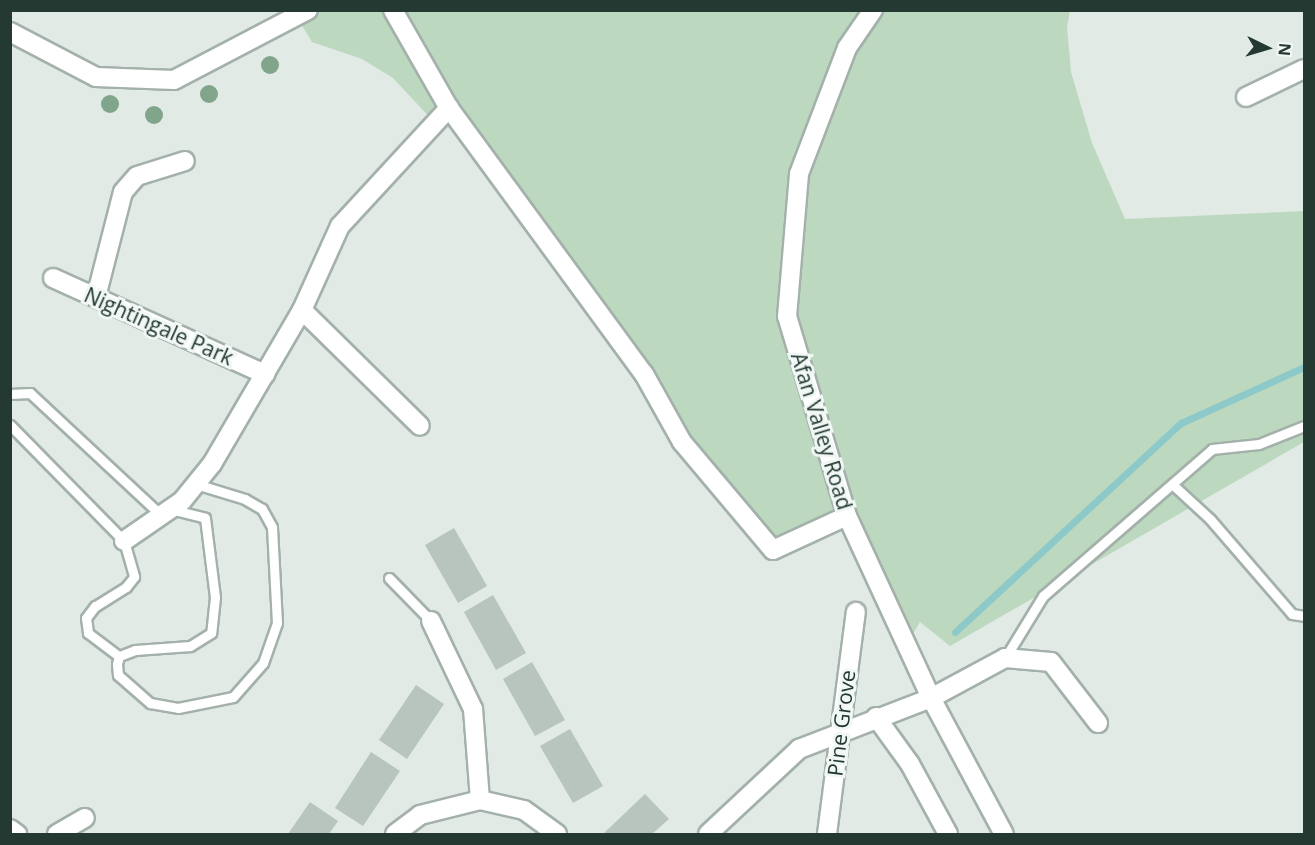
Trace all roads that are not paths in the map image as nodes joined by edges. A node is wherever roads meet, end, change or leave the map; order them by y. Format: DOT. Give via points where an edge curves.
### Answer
graph roads {
  1 [pos="308,10"];
  2 [pos="393,10"];
  3 [pos="873,10"];
  4 [pos="10,32"];
  5 [pos="1305,69"];
  6 [pos="1246,96"];
  7 [pos="449,108"];
  8 [pos="185,161"];
  9 [pos="53,278"];
  10 [pos="96,297"];
  11 [pos="302,310"];
  12 [pos="265,374"];
  13 [pos="10,394"];
  14 [pos="10,425"];
  15 [pos="420,426"];
  16 [pos="1305,426"];
  17 [pos="196,484"];
  18 [pos="1172,484"];
  19 [pos="165,512"];
  20 [pos="847,516"];
  21 [pos="124,541"];
  22 [pos="389,578"];
  23 [pos="856,612"];
  24 [pos="1305,616"];
  25 [pos="431,621"];
  26 [pos="119,656"];
  27 [pos="1005,658"];
  28 [pos="931,698"];
  29 [pos="876,717"];
  30 [pos="1098,723"];
  31 [pos="839,731"];
  32 [pos="480,800"];
  33 [pos="85,818"];
  34 [pos="10,829"];
  35 [pos="17,834"];
  36 [pos="57,834"];
  37 [pos="394,834"];
  38 [pos="557,834"];
  39 [pos="708,834"];
  40 [pos="827,834"];
  41 [pos="948,834"];
  42 [pos="1004,834"];
  1 -- 4 [label="street" via="174,80 96,77"];
  2 -- 7 [label="street"];
  3 -- 20 [label="street, Afan Valley Road" via="847,48 799,174 787,316"];
  5 -- 6 [label="street"];
  7 -- 11 [label="street" via="340,226"];
  7 -- 20 [label="street" via="644,374 682,442 773,550"];
  8 -- 10 [label="street" via="137,176 123,192"];
  9 -- 10 [label="street, Nightingale Park"];
  10 -- 12 [label="street, Nightingale Park"];
  11 -- 12 [label="street"];
  11 -- 15 [label="street"];
  12 -- 17 [label="street"];
  13 -- 19 [label="lane" via="30,393"];
  14 -- 21 [label="lane"];
  16 -- 18 [label="lane" via="1258,444 1212,449"];
  17 -- 19 [label="street"];
  17 -- 26 [label="lane" via="245,499 262,509 272,527 277,623 263,663 233,697 162,708 150,703 118,675"];
  18 -- 24 [label="lane" via="1210,519 1292,614"];
  18 -- 27 [label="lane" via="1043,596"];
  19 -- 21 [label="street"];
  19 -- 26 [label="lane" via="205,518 216,621 211,633 190,646 135,650"];
  20 -- 28 [label="street, Afan Valley Road"];
  21 -- 26 [label="lane" via="134,577 126,587 94,606 86,618 88,633"];
  22 -- 25 [label="lane"];
  23 -- 31 [label="street, Pine Grove"];
  25 -- 32 [label="street" via="473,709"];
  27 -- 28 [label="street"];
  27 -- 30 [label="street" via="1051,662"];
  28 -- 29 [label="street"];
  28 -- 42 [label="street, Afan Valley Road"];
  29 -- 31 [label="street"];
  29 -- 41 [label="street" via="910,764"];
  31 -- 39 [label="street" via="799,750"];
  31 -- 40 [label="street, Pine Grove"];
  32 -- 37 [label="street" via="420,814"];
  32 -- 38 [label="street" via="524,810"];
  33 -- 36 [label="street"];
  34 -- 35 [label="street"];
}
